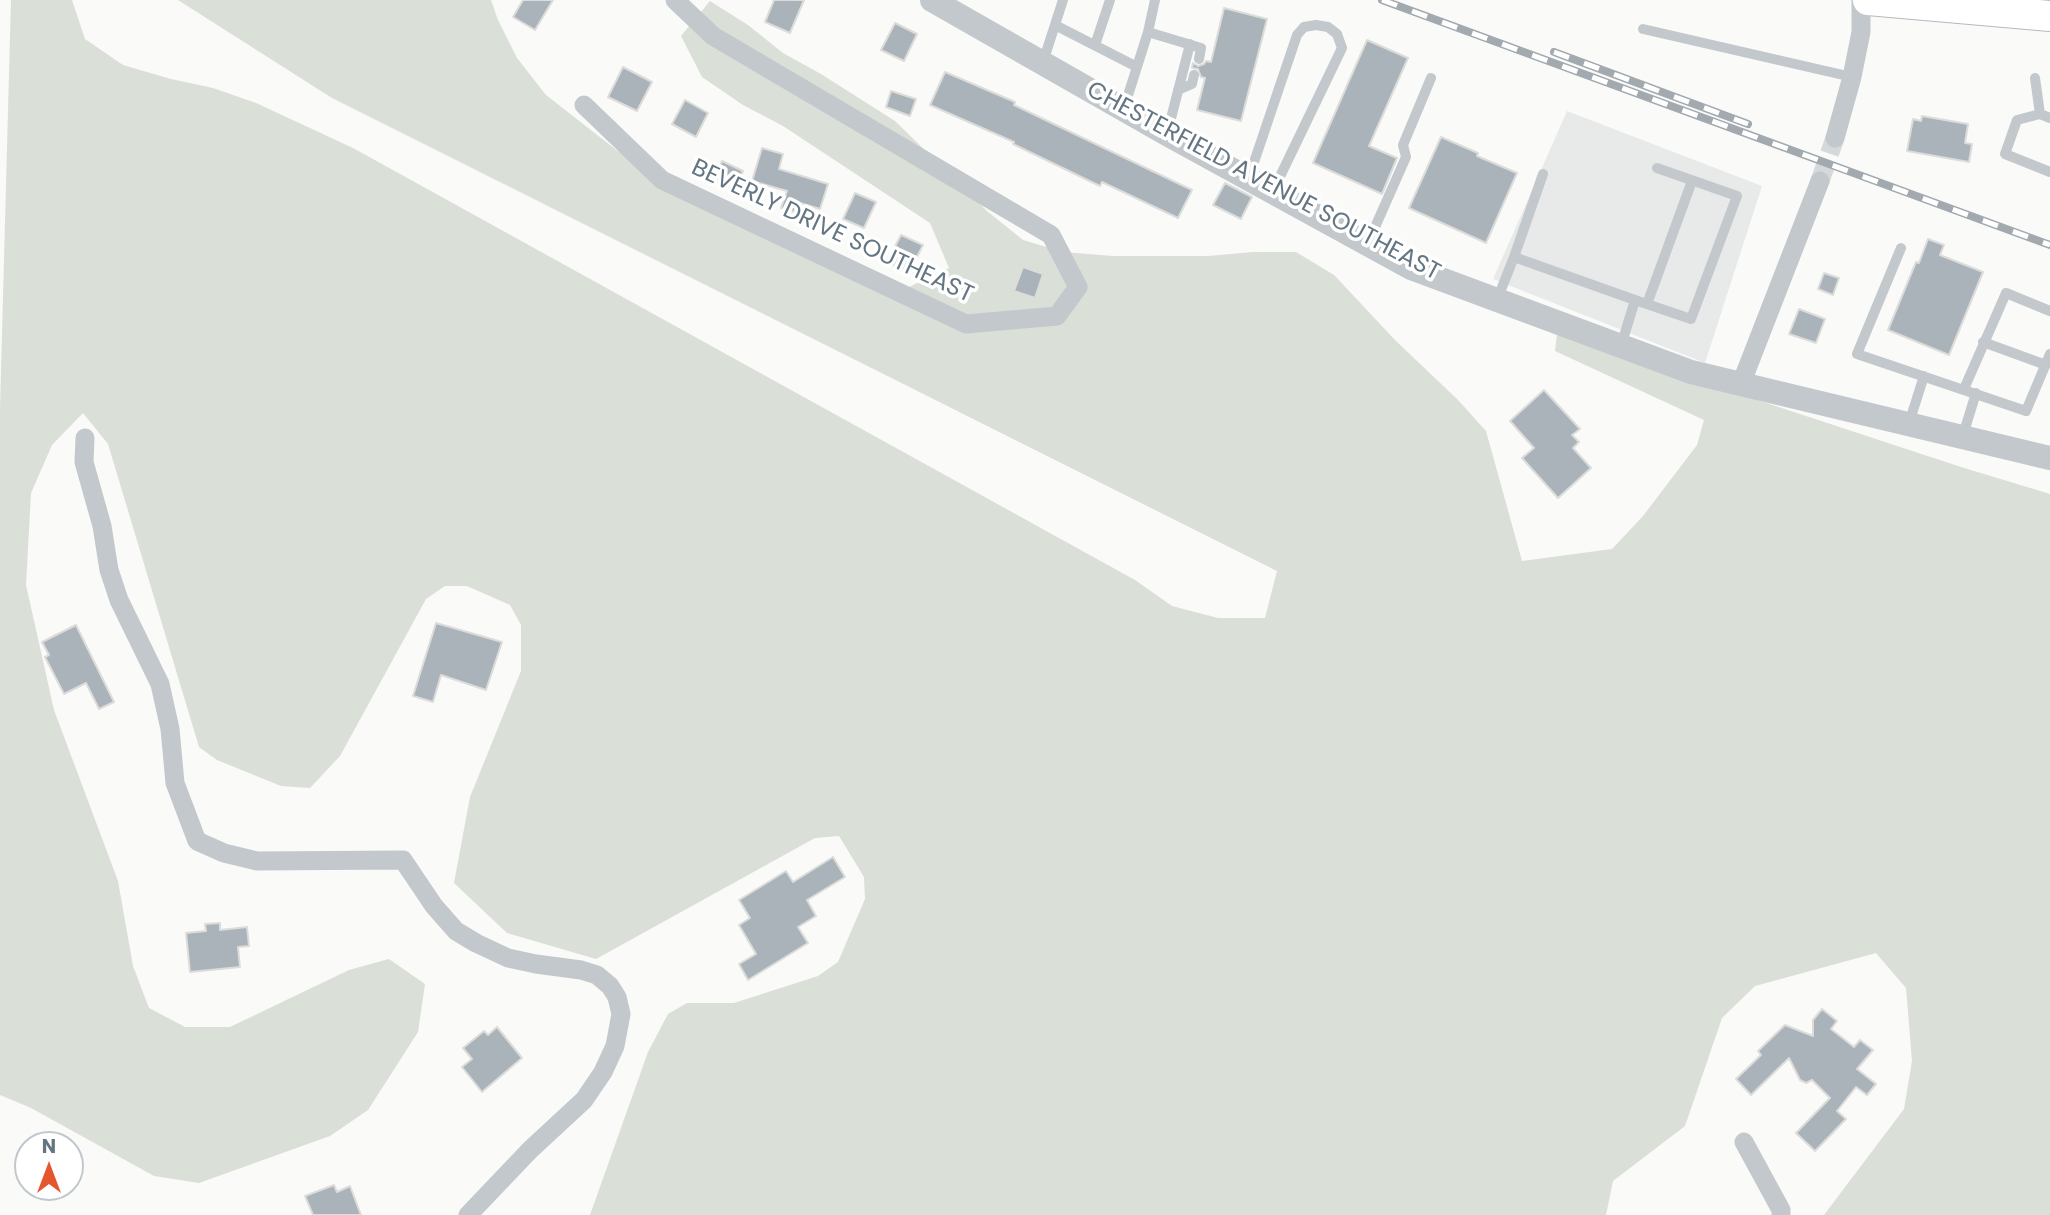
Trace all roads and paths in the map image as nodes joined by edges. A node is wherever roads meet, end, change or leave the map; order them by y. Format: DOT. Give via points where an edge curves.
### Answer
graph roads {
  1 [pos="675,0"];
  2 [pos="932,0"];
  3 [pos="1063,0"];
  4 [pos="1110,0"];
  5 [pos="1155,0"];
  6 [pos="1861,0"];
  7 [pos="1868,0"];
  8 [pos="2050,16"];
  9 [pos="1055,25"];
  10 [pos="1643,29"];
  11 [pos="1148,32"];
  12 [pos="1190,44"];
  13 [pos="1095,45"];
  14 [pos="1199,59"];
  15 [pos="1043,62"];
  16 [pos="1137,67"];
  17 [pos="1194,75"];
  18 [pos="1852,76"];
  19 [pos="1431,78"];
  20 [pos="2035,78"];
  21 [pos="1178,90"];
  22 [pos="584,105"];
  23 [pos="1123,108"];
  24 [pos="2045,116"];
  25 [pos="1167,134"];
  26 [pos="1835,138"];
  27 [pos="1657,168"];
  28 [pos="2050,172"];
  29 [pos="1543,174"];
  30 [pos="1249,178"];
  31 [pos="1692,181"];
  32 [pos="1820,181"];
  33 [pos="1273,191"];
  34 [pos="1368,243"];
  35 [pos="1900,248"];
  36 [pos="1514,257"];
  37 [pos="1497,300"];
  38 [pos="1635,300"];
  39 [pos="1647,304"];
  40 [pos="2050,311"];
  41 [pos="1983,342"];
  42 [pos="1620,346"];
  43 [pos="2050,354"];
  44 [pos="2046,365"];
  45 [pos="1924,376"];
  46 [pos="1741,384"];
  47 [pos="1964,389"];
  48 [pos="1976,393"];
  49 [pos="1909,425"];
  50 [pos="1963,436"];
  51 [pos="85,438"];
  52 [pos="2050,458"];
  53 [pos="1744,1142"];
  54 [pos="468,1215"];
  55 [pos="1781,1215"];
  1 -- 22 [label="street, BEVERLY DRIVE SOUTHEAST" via="713,36 1051,235 1078,287 1057,316 967,324 662,180"];
  2 -- 15 [label="street, CHESTERFIELD AVENUE SOUTHEAST"];
  3 -- 9 [label="lane"];
  4 -- 13 [label="lane"];
  5 -- 11 [label="lane"];
  6 -- 18 [label="street" via="1861,32"];
  7 -- 8 [label="main road"];
  9 -- 13 [label="lane"];
  9 -- 15 [label="lane"];
  10 -- 18 [label="lane"];
  11 -- 12 [label="lane"];
  11 -- 16 [label="lane"];
  12 -- 14 [label="lane" via="1202,48"];
  12 -- 21 [label="lane"];
  13 -- 16 [label="lane"];
  15 -- 23 [label="street, CHESTERFIELD AVENUE SOUTHEAST"];
  16 -- 23 [label="lane"];
  17 -- 21 [label="lane" via="1192,84"];
  18 -- 26 [label="street"];
  19 -- 34 [label="lane" via="1403,145 1405,157"];
  20 -- 24 [label="lane"];
  21 -- 25 [label="lane"];
  23 -- 25 [label="street, CHESTERFIELD AVENUE SOUTHEAST"];
  24 -- 28 [label="lane" via="2017,120 2005,153"];
  25 -- 30 [label="street, CHESTERFIELD AVENUE SOUTHEAST"];
  27 -- 31 [label="lane"];
  29 -- 36 [label="lane"];
  30 -- 33 [label="street, CHESTERFIELD AVENUE SOUTHEAST"];
  30 -- 33 [label="lane" via="1297,35 1304,27 1328,27 1337,34 1342,48"];
  31 -- 39 [label="lane"];
  31 -- 39 [label="lane" via="1737,196 1691,319"];
  32 -- 46 [label="street"];
  33 -- 34 [label="street, CHESTERFIELD AVENUE SOUTHEAST"];
  34 -- 37 [label="street, CHESTERFIELD AVENUE SOUTHEAST" via="1411,268"];
  35 -- 45 [label="lane" via="1857,354"];
  36 -- 37 [label="lane"];
  36 -- 38 [label="lane"];
  37 -- 42 [label="street, CHESTERFIELD AVENUE SOUTHEAST"];
  38 -- 39 [label="lane"];
  38 -- 42 [label="lane"];
  40 -- 41 [label="lane" via="2006,293"];
  41 -- 44 [label="lane"];
  41 -- 47 [label="lane"];
  42 -- 46 [label="street, CHESTERFIELD AVENUE SOUTHEAST" via="1691,372"];
  43 -- 44 [label="lane"];
  44 -- 48 [label="lane" via="2026,411"];
  45 -- 47 [label="lane"];
  45 -- 49 [label="lane"];
  46 -- 49 [label="street, CHESTERFIELD AVENUE SOUTHEAST"];
  47 -- 48 [label="lane"];
  48 -- 50 [label="lane"];
  49 -- 50 [label="street, CHESTERFIELD AVENUE SOUTHEAST"];
  50 -- 52 [label="street, CHESTERFIELD AVENUE SOUTHEAST"];
  51 -- 54 [label="street" via="84,462 109,570 160,684 175,783 197,841 257,861 403,860 456,931 508,957 597,975 617,997 621,1014 615,1046 584,1100"];
  53 -- 55 [label="street"];
}
